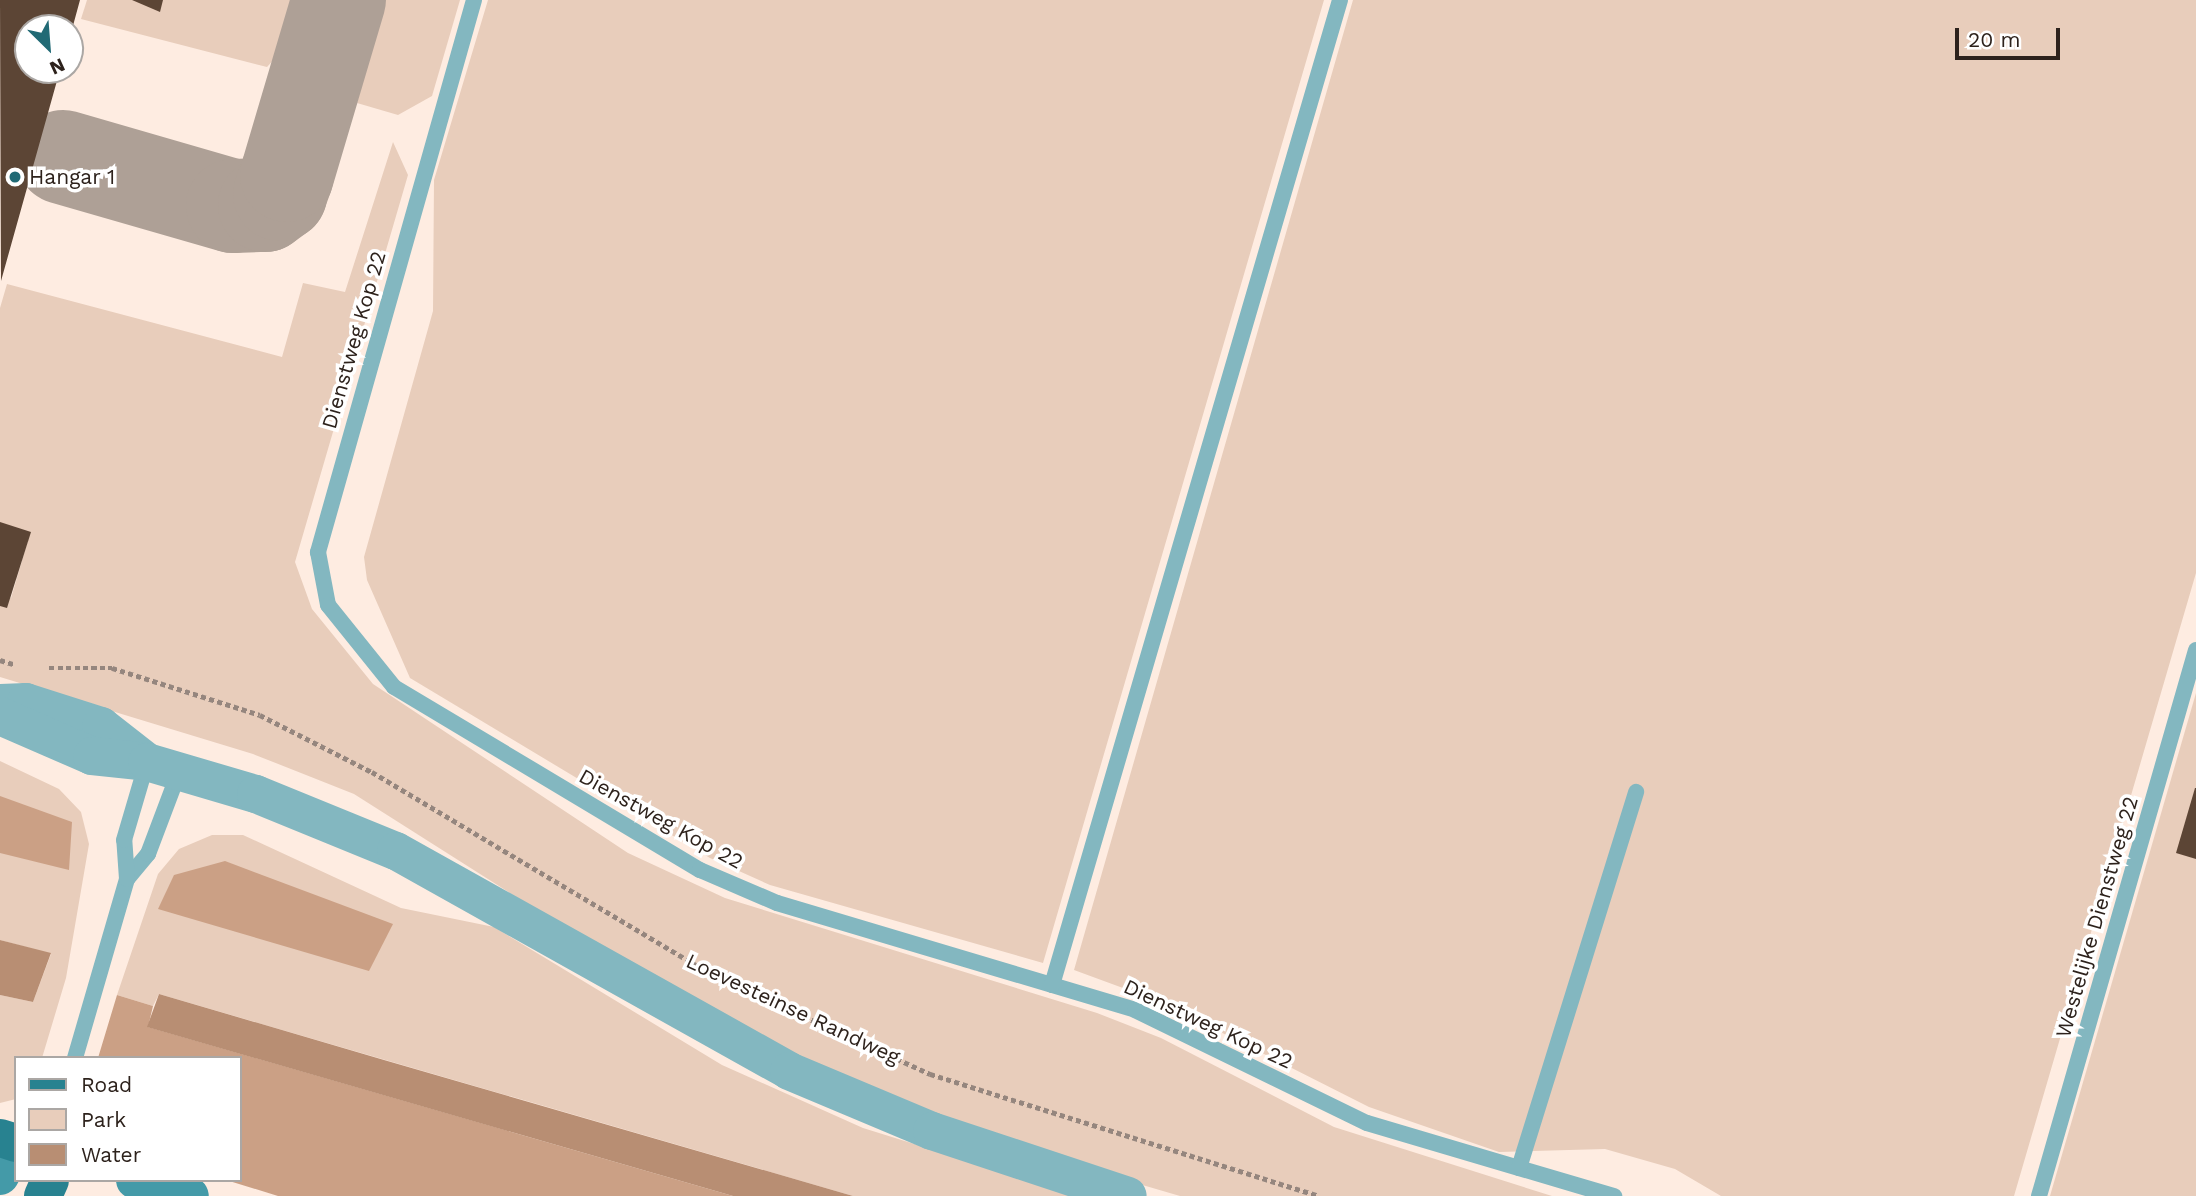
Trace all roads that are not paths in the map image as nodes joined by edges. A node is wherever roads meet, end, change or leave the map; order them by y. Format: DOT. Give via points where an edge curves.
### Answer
graph roads {
  1 [pos="474,0"];
  2 [pos="1340,0"];
  3 [pos="2196,650"];
  4 [pos="0,703"];
  5 [pos="0,716"];
  6 [pos="163,767"];
  7 [pos="1636,792"];
  8 [pos="127,879"];
  9 [pos="1052,985"];
  10 [pos="76,1056"];
  11 [pos="14,1149"];
  12 [pos="1519,1168"];
  13 [pos="0,1176"];
  14 [pos="142,1182"];
  15 [pos="190,1196"];
  16 [pos="1128,1196"];
  17 [pos="1614,1196"];
  18 [pos="2039,1196"];
  1 -- 9 [label="lane, Dienstweg Kop 22" via="325,516 318,552 328,605 394,687 700,870 777,903"];
  2 -- 9 [label="lane"];
  3 -- 18 [label="lane, Westelijke Dienstweg 22"];
  4 -- 6 [label="street" via="26,702 101,726"];
  5 -- 6 [label="street" via="92,756"];
  6 -- 8 [label="lane" via="148,854"];
  6 -- 8 [label="lane" via="124,840"];
  6 -- 16 [label="street" via="324,821 453,879 532,929 789,1070 932,1131"];
  7 -- 12 [label="lane"];
  8 -- 10 [label="lane"];
  9 -- 12 [label="lane, Dienstweg Kop 22" via="1135,1010 1367,1124"];
  11 -- 13 [label="main road"];
  12 -- 17 [label="lane, Dienstweg Kop 22"];
  14 -- 15 [label="main road"];
}
